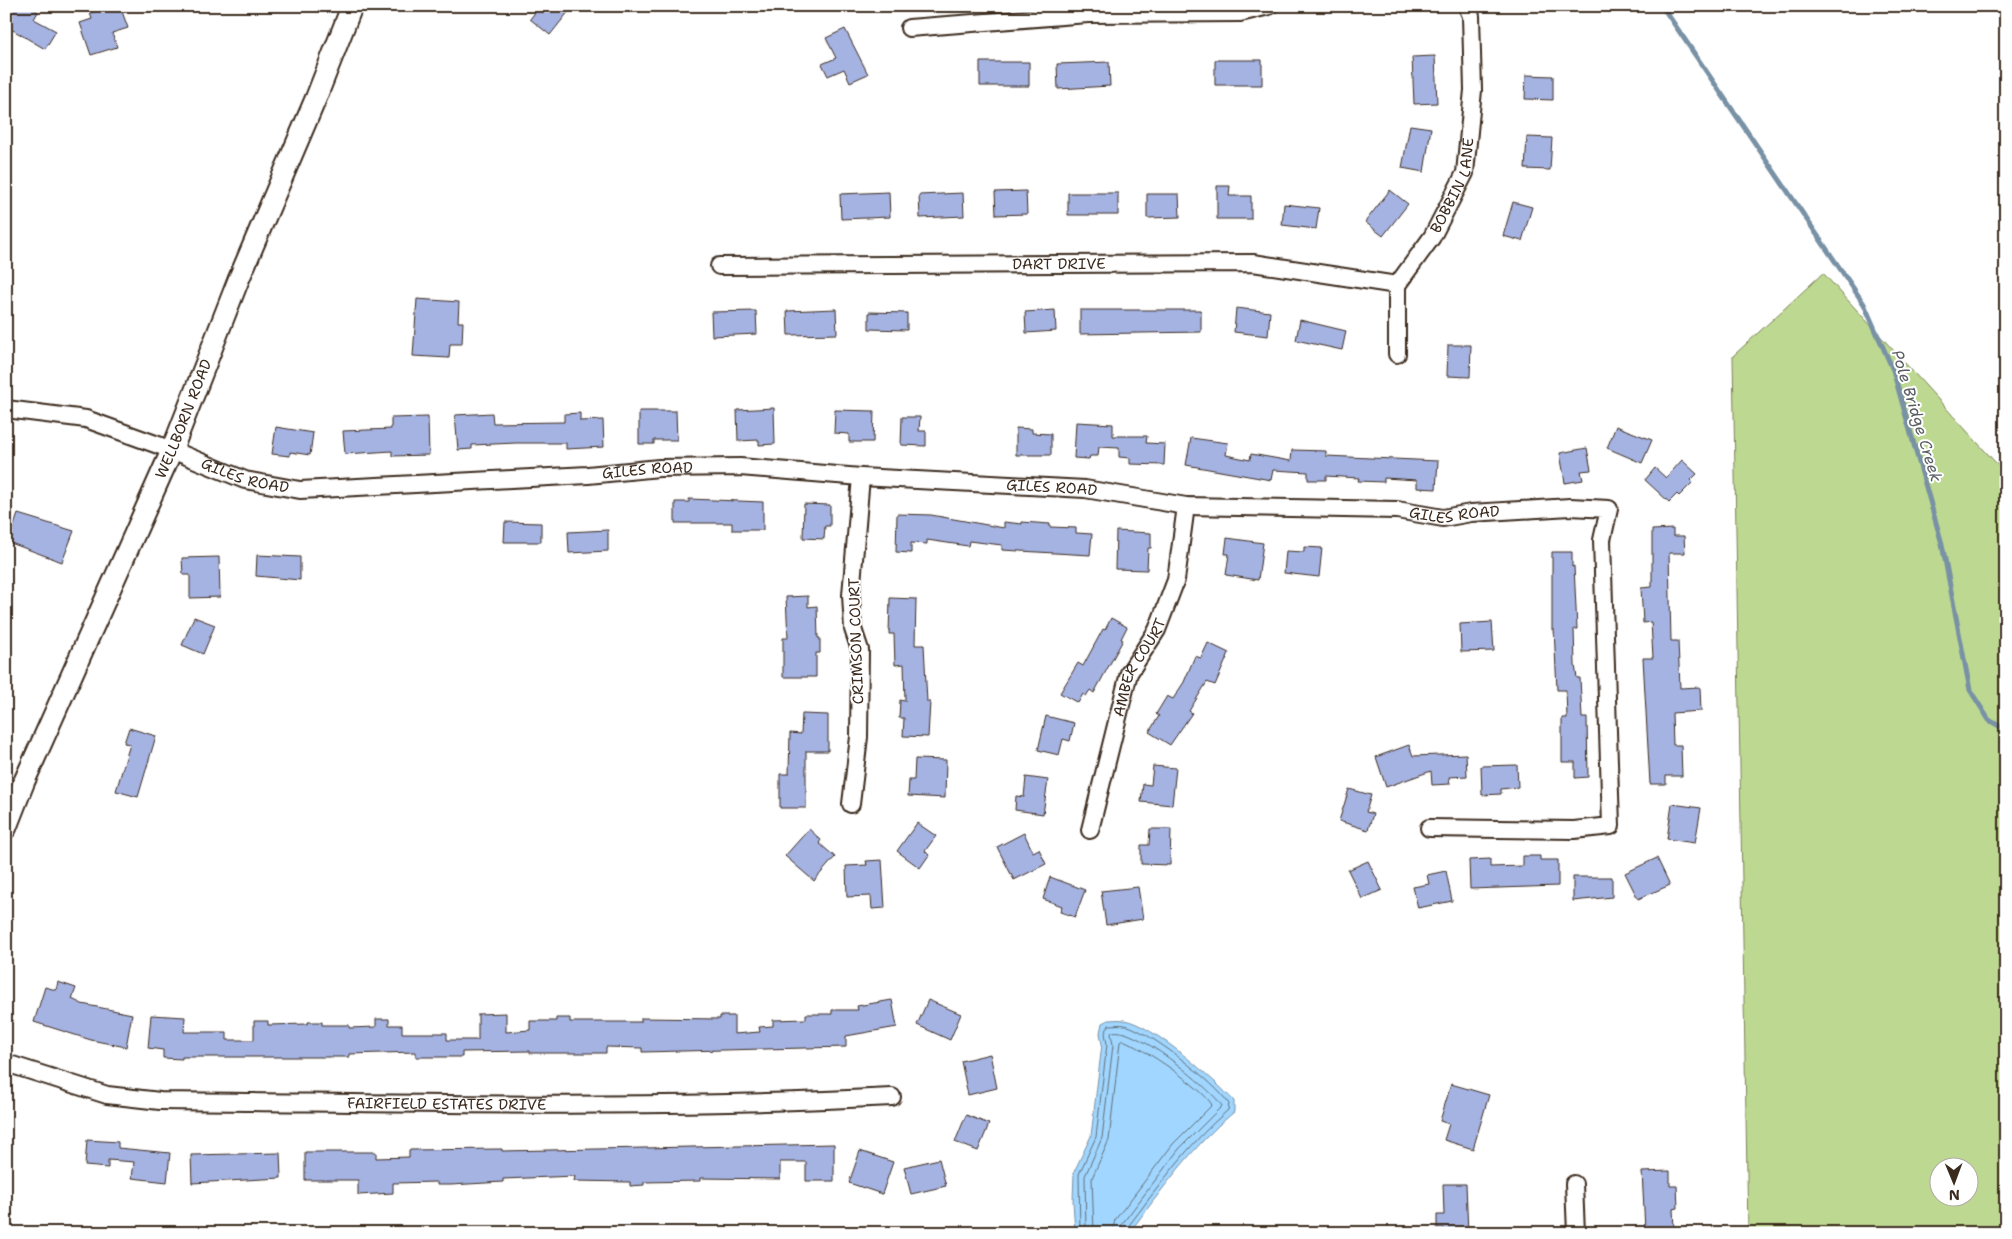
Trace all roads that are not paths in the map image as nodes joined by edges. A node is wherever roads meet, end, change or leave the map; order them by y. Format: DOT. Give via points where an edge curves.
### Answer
graph roads {
  1 [pos="352,6"];
  2 [pos="1269,6"];
  3 [pos="1467,6"];
  4 [pos="908,28"];
  5 [pos="719,266"];
  6 [pos="1397,285"];
  7 [pos="1397,354"];
  8 [pos="6,409"];
  9 [pos="172,450"];
  10 [pos="861,477"];
  11 [pos="1186,506"];
  12 [pos="851,804"];
  13 [pos="6,828"];
  14 [pos="1429,828"];
  15 [pos="1090,830"];
  16 [pos="6,1063"];
  17 [pos="892,1097"];
  18 [pos="1574,1184"];
  19 [pos="1576,1233"];
  1 -- 9 [label="street, WELLBORN ROAD"];
  2 -- 4 [label="street" via="1240,13 1088,14"];
  3 -- 6 [label="street, BOBBIN LANE" via="1472,16 1473,90 1465,173 1432,237"];
  5 -- 6 [label="street, DART DRIVE" via="1252,263"];
  6 -- 7 [label="street"];
  8 -- 9 [label="street, GILES ROAD" via="86,419"];
  9 -- 10 [label="street, GILES ROAD" via="245,480 300,490 659,468 740,467"];
  9 -- 13 [label="street, WELLBORN ROAD"];
  10 -- 11 [label="street, GILES ROAD" via="1085,489"];
  10 -- 12 [label="street, CRIMSON COURT" via="851,595 853,629 860,650 859,737"];
  11 -- 14 [label="street, GILES ROAD" via="1397,510 1443,518 1570,507 1609,509 1602,540 1610,826 1574,830"];
  11 -- 15 [label="street, AMBER COURT" via="1176,580 1157,630 1129,673"];
  16 -- 17 [label="street, FAIRFIELD ESTATES DRIVE" via="107,1096 160,1101 537,1104 823,1101"];
  18 -- 19 [label="street"];
}
